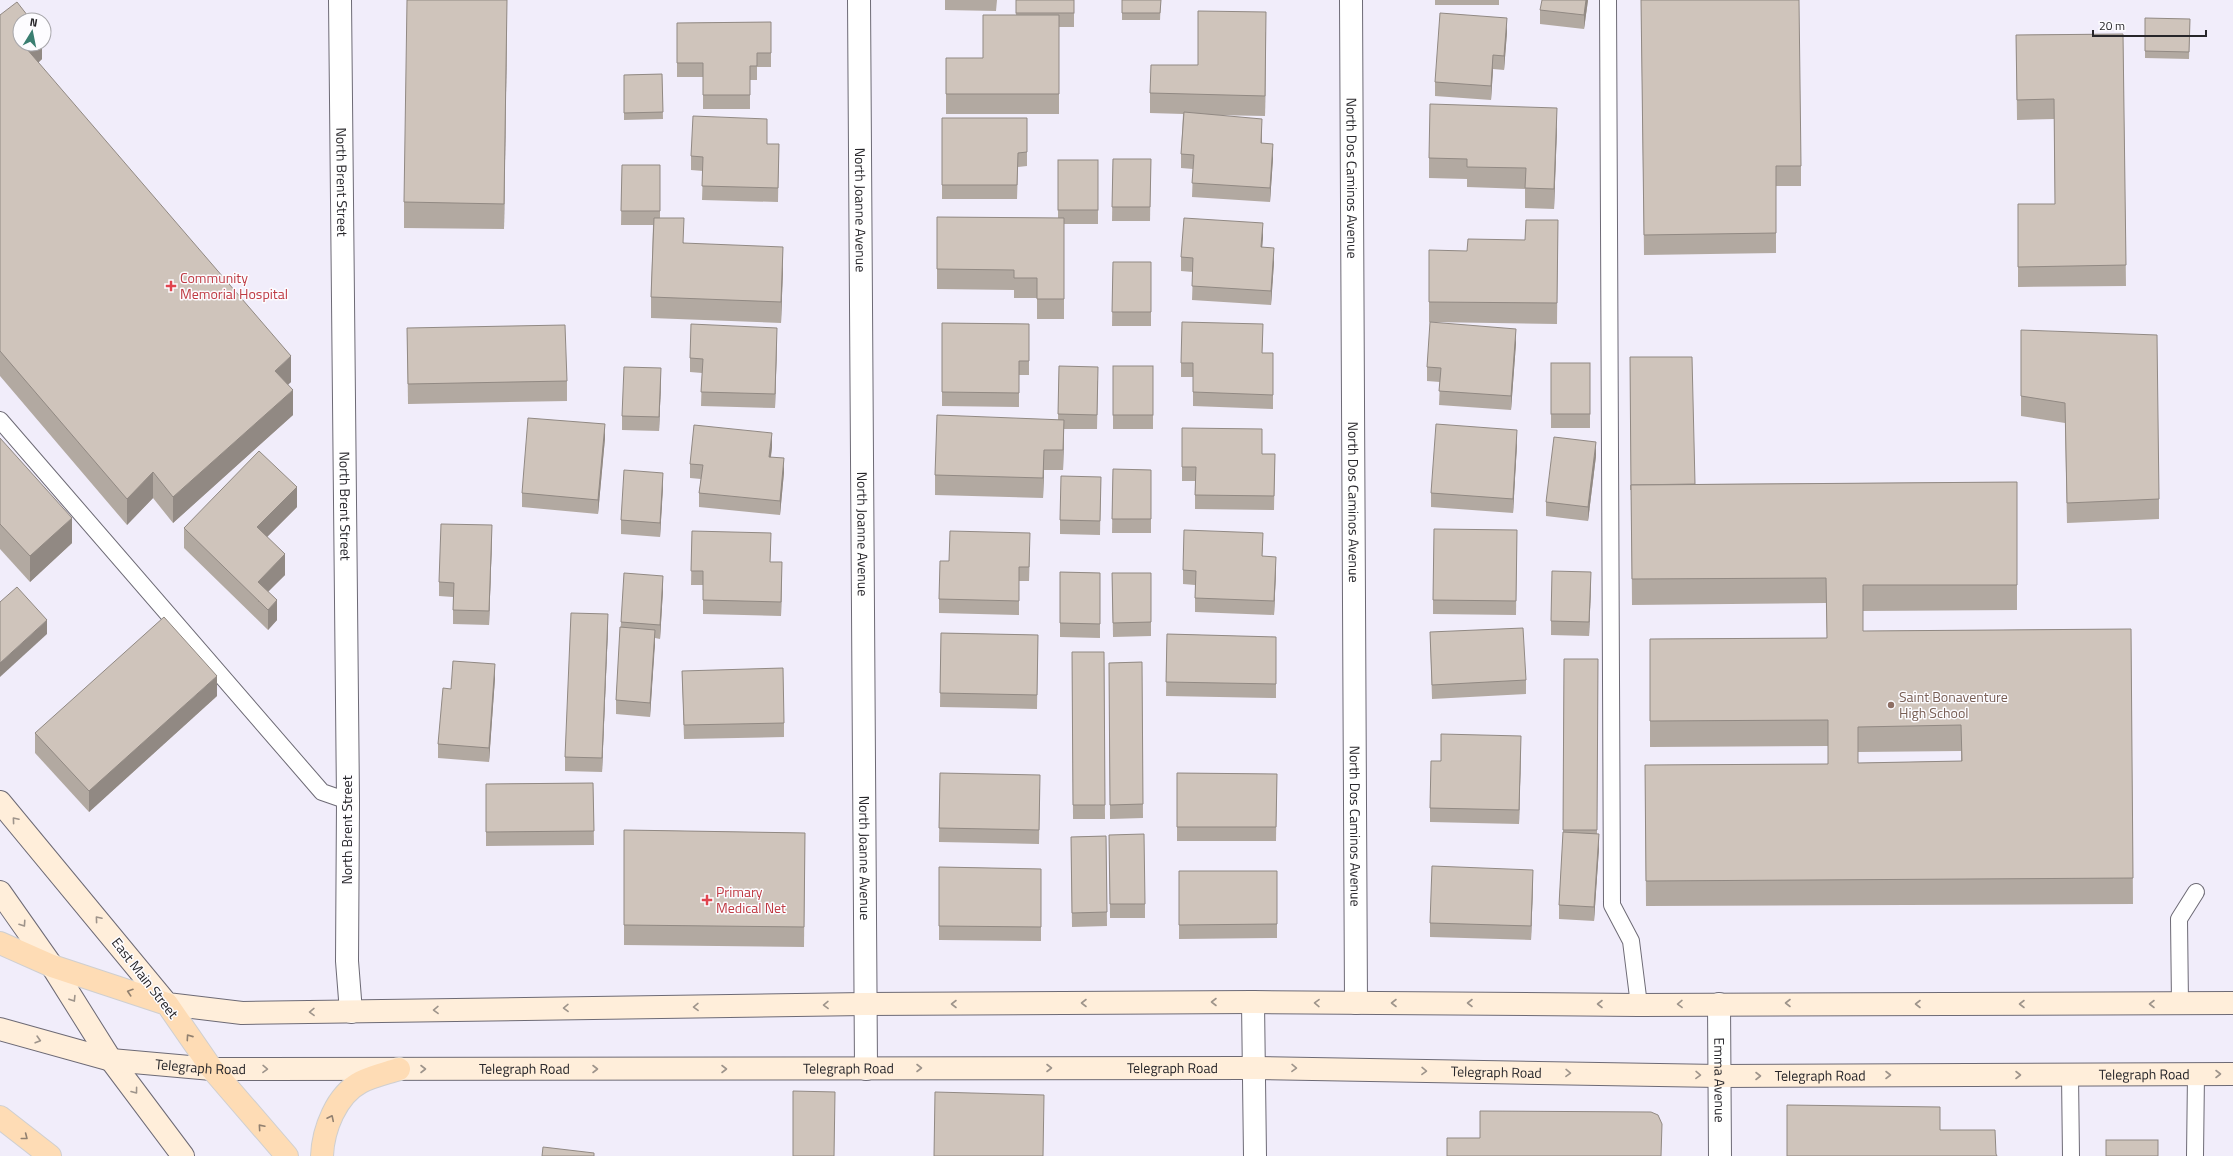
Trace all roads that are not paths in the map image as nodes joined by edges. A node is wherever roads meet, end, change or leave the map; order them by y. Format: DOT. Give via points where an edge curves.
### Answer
graph roads {
  1 [pos="340,0"];
  2 [pos="859,0"];
  3 [pos="1351,0"];
  4 [pos="1608,0"];
  5 [pos="0,420"];
  6 [pos="348,801"];
  7 [pos="0,802"];
  8 [pos="0,892"];
  9 [pos="2196,892"];
  10 [pos="0,943"];
  11 [pos="52,966"];
  12 [pos="1253,1002"];
  13 [pos="1356,1003"];
  14 [pos="2233,1003"];
  15 [pos="167,1004"];
  16 [pos="865,1004"];
  17 [pos="1719,1004"];
  18 [pos="2180,1004"];
  19 [pos="1639,1005"];
  20 [pos="351,1012"];
  21 [pos="0,1029"];
  22 [pos="111,1060"];
  23 [pos="866,1068"];
  24 [pos="1255,1068"];
  25 [pos="212,1069"];
  26 [pos="399,1069"];
  27 [pos="2196,1074"];
  28 [pos="2233,1074"];
  29 [pos="2070,1075"];
  30 [pos="1719,1076"];
  31 [pos="0,1117"];
  32 [pos="50,1156"];
  33 [pos="183,1156"];
  34 [pos="287,1156"];
  35 [pos="322,1156"];
  36 [pos="1255,1156"];
  37 [pos="1720,1156"];
  38 [pos="2071,1156"];
  39 [pos="2195,1156"];
  1 -- 6 [label="street, North Brent Street"];
  2 -- 16 [label="street, North Joanne Avenue"];
  3 -- 13 [label="street, North Dos Caminos Avenue"];
  4 -- 19 [label="lane" via="1612,905 1631,941 1635,956"];
  5 -- 6 [label="lane" via="322,792"];
  6 -- 20 [label="street, North Brent Street" via="346,961"];
  15 -- 7 [label="main road, East Main Street, one-way"];
  8 -- 11 [label="main road, one-way"];
  9 -- 18 [label="lane" via="2179,919"];
  10 -- 11 [label="main road"];
  15 -- 11 [label="main road, one-way"];
  11 -- 22 [label="main road, one-way"];
  13 -- 12 [label="main road, one-way"];
  12 -- 16 [label="main road, one-way"];
  12 -- 24 [label="street"];
  19 -- 13 [label="main road, one-way"];
  14 -- 18 [label="main road"];
  20 -- 15 [label="main road, one-way" via="242,1013"];
  25 -- 15 [label="main road, East Main Street, one-way"];
  16 -- 20 [label="main road, one-way"];
  16 -- 23 [label="street, North Joanne Avenue"];
  18 -- 17 [label="main road, one-way"];
  17 -- 19 [label="main road, one-way"];
  17 -- 30 [label="street, Emma Avenue"];
  21 -- 22 [label="main road, Telegraph Road, one-way"];
  22 -- 25 [label="main road, Telegraph Road"];
  22 -- 33 [label="main road, one-way"];
  23 -- 24 [label="main road, Telegraph Road, one-way"];
  26 -- 23 [label="main road, Telegraph Road, one-way"];
  24 -- 30 [label="main road, Telegraph Road, one-way"];
  24 -- 36 [label="street"];
  25 -- 26 [label="main road, Telegraph Road, one-way"];
  34 -- 25 [label="main road, East Main Street, one-way"];
  35 -- 26 [label="main road, one-way" via="322,1146 330,1120 350,1090 361,1082"];
  27 -- 28 [label="main road, Telegraph Road, one-way"];
  27 -- 29 [label="main road, Telegraph Road"];
  27 -- 39 [label="lane"];
  30 -- 29 [label="main road, Telegraph Road, one-way"];
  29 -- 38 [label="lane"];
  30 -- 37 [label="street, Emma Avenue"];
  31 -- 32 [label="main road, one-way"];
}
